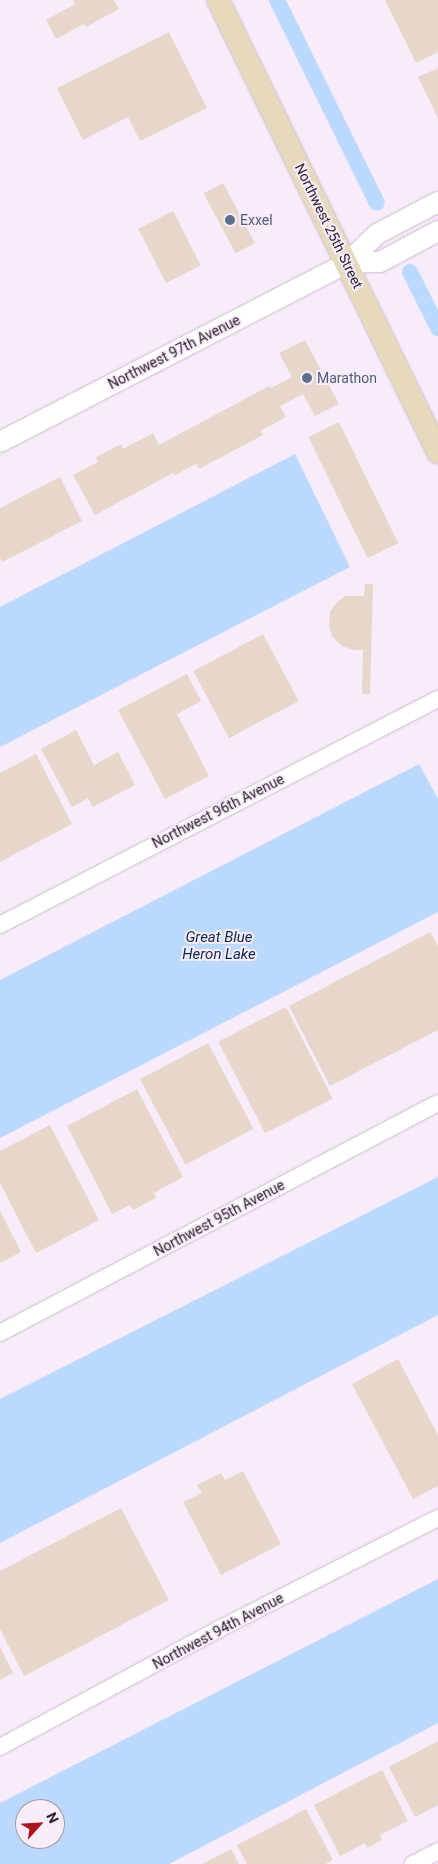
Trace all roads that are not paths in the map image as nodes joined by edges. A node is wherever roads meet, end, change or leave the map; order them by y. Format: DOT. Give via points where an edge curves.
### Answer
graph roads {
  1 [pos="218,0"];
  2 [pos="438,202"];
  3 [pos="438,231"];
  4 [pos="347,263"];
  5 [pos="0,442"];
  6 [pos="438,452"];
  7 [pos="438,699"];
  8 [pos="0,925"];
  9 [pos="438,1103"];
  10 [pos="0,1333"];
  11 [pos="438,1518"];
  12 [pos="0,1747"];
  13 [pos="438,1851"];
  14 [pos="413,1864"];
  1 -- 4 [label="main road, Northwest 25th Street"];
  2 -- 4 [label="street, Northwest 97th Avenue" via="377,234"];
  3 -- 4 [label="street, Northwest 97th Avenue" via="380,262"];
  4 -- 5 [label="street, Northwest 97th Avenue"];
  4 -- 6 [label="main road, Northwest 25th Street"];
  7 -- 8 [label="street, Northwest 96th Avenue"];
  9 -- 10 [label="street, Northwest 95th Avenue"];
  11 -- 12 [label="street, Northwest 94th Avenue" via="220,1628"];
  13 -- 14 [label="street"];
}
